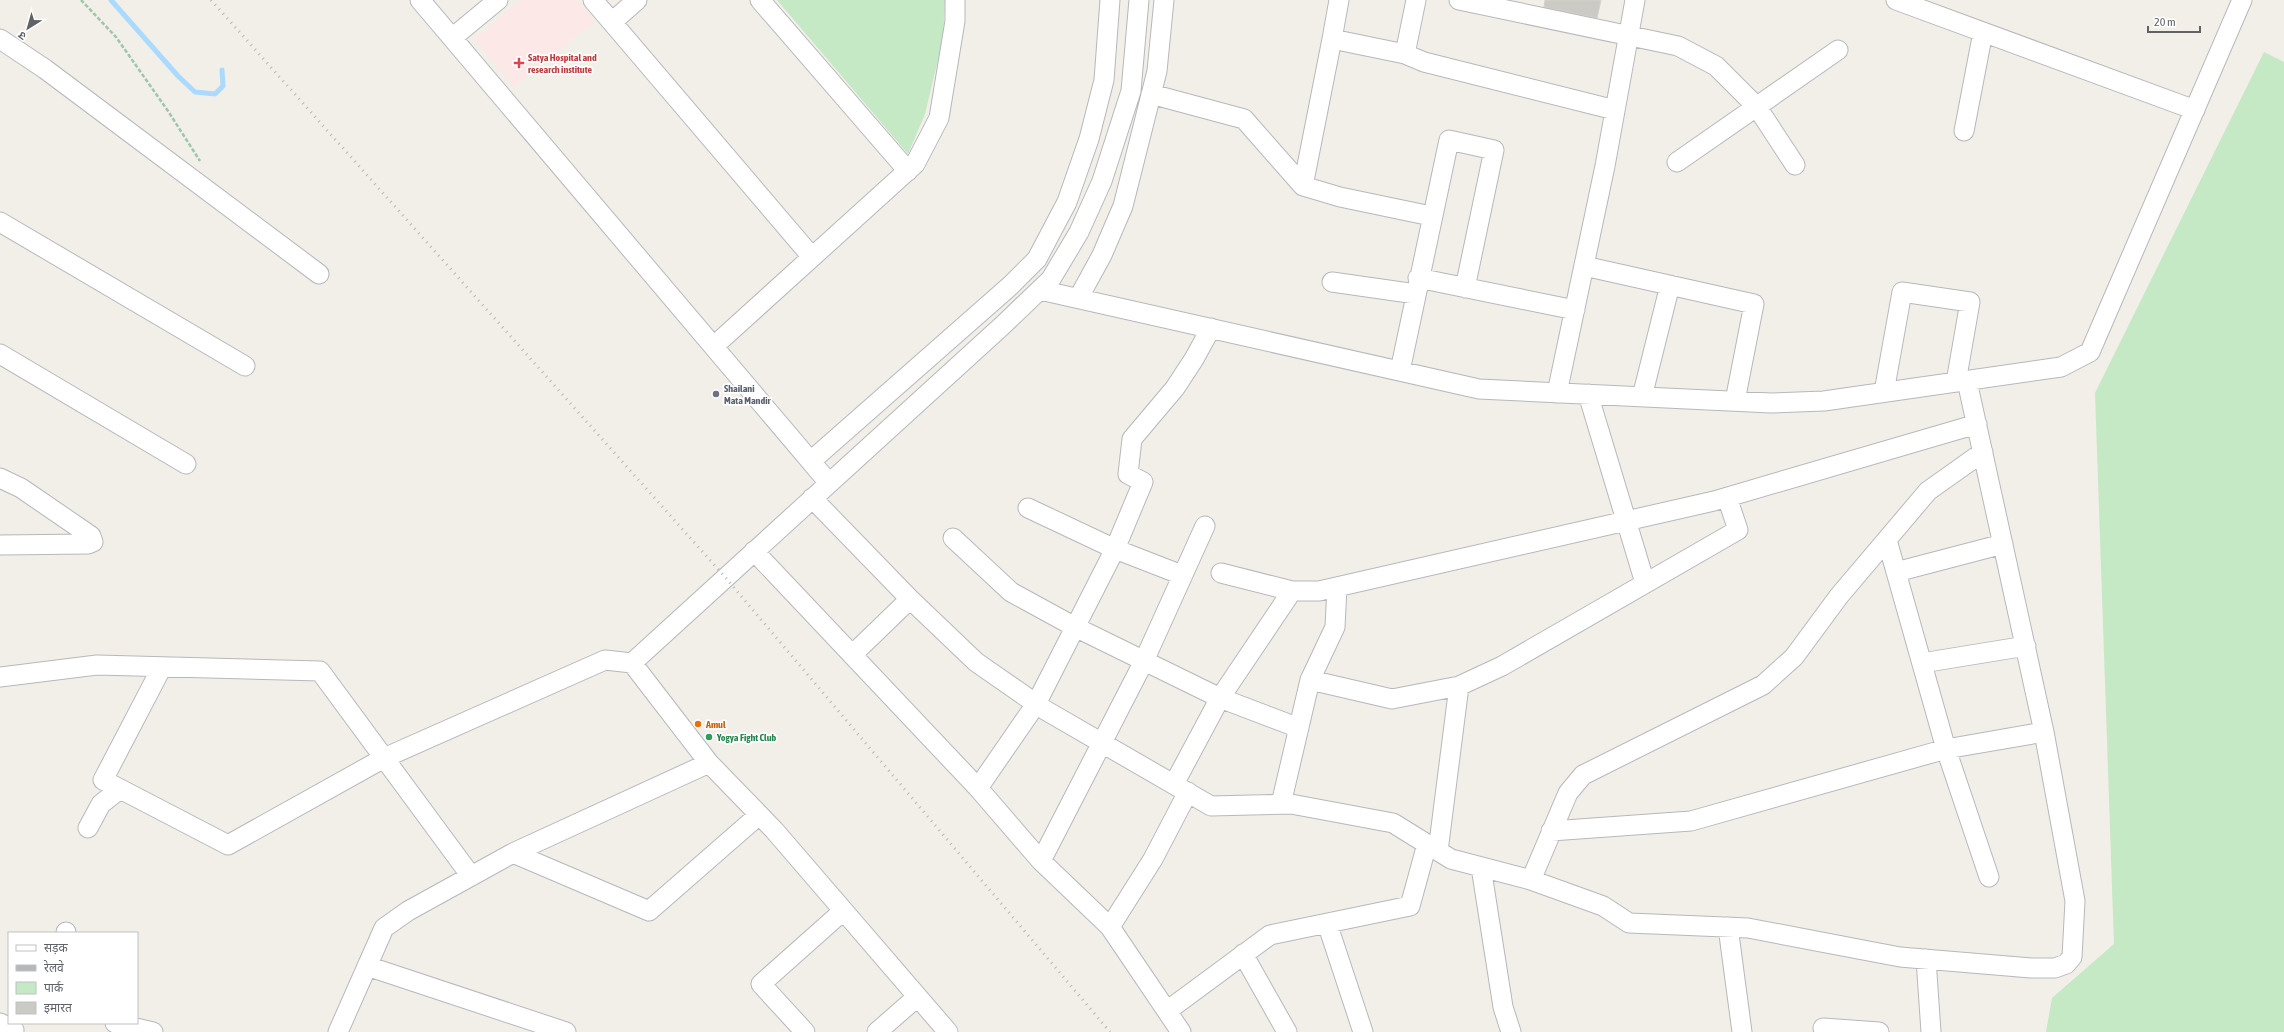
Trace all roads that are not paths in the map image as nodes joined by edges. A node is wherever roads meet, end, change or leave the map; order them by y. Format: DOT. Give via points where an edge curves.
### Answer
graph roads {
  1 [pos="420,0"];
  2 [pos="498,0"];
  3 [pos="593,0"];
  4 [pos="637,0"];
  5 [pos="760,0"];
  6 [pos="955,0"];
  7 [pos="1110,0"];
  8 [pos="1139,0"];
  9 [pos="1164,0"];
  10 [pos="1339,0"];
  11 [pos="1416,0"];
  12 [pos="1459,0"];
  13 [pos="1635,0"];
  14 [pos="1896,0"];
  15 [pos="2242,0"];
  16 [pos="1533,8"];
  17 [pos="612,22"];
  18 [pos="1983,32"];
  19 [pos="1629,35"];
  20 [pos="452,38"];
  21 [pos="0,39"];
  22 [pos="1332,39"];
  23 [pos="1838,50"];
  24 [pos="1405,54"];
  25 [pos="1151,94"];
  26 [pos="1757,107"];
  27 [pos="1615,110"];
  28 [pos="2195,110"];
  29 [pos="1964,131"];
  30 [pos="1678,162"];
  31 [pos="1795,165"];
  32 [pos="908,170"];
  33 [pos="1303,186"];
  34 [pos="1432,216"];
  35 [pos="0,222"];
  36 [pos="812,257"];
  37 [pos="1584,266"];
  38 [pos="319,274"];
  39 [pos="1332,282"];
  40 [pos="1670,285"];
  41 [pos="1417,286"];
  42 [pos="1465,288"];
  43 [pos="1040,290"];
  44 [pos="1078,297"];
  45 [pos="1575,310"];
  46 [pos="1211,328"];
  47 [pos="714,346"];
  48 [pos="0,354"];
  49 [pos="245,366"];
  50 [pos="1400,371"];
  51 [pos="1961,381"];
  52 [pos="1884,392"];
  53 [pos="1557,393"];
  54 [pos="1588,394"];
  55 [pos="1642,397"];
  56 [pos="1735,401"];
  57 [pos="1977,424"];
  58 [pos="1983,452"];
  59 [pos="811,461"];
  60 [pos="186,464"];
  61 [pos="0,478"];
  62 [pos="829,483"];
  63 [pos="1727,497"];
  64 [pos="812,498"];
  65 [pos="1028,508"];
  66 [pos="1626,520"];
  67 [pos="1205,526"];
  68 [pos="953,538"];
  69 [pos="1887,540"];
  70 [pos="2003,544"];
  71 [pos="0,545"];
  72 [pos="1115,548"];
  73 [pos="754,551"];
  74 [pos="1896,572"];
  75 [pos="1221,573"];
  76 [pos="1182,575"];
  77 [pos="1645,583"];
  78 [pos="1338,587"];
  79 [pos="1292,591"];
  80 [pos="910,600"];
  81 [pos="1075,628"];
  82 [pos="2026,646"];
  83 [pos="852,655"];
  84 [pos="1144,661"];
  85 [pos="632,663"];
  86 [pos="1922,663"];
  87 [pos="162,666"];
  88 [pos="0,677"];
  89 [pos="1310,680"];
  90 [pos="1459,686"];
  91 [pos="1220,698"];
  92 [pos="1036,704"];
  93 [pos="1299,728"];
  94 [pos="2044,732"];
  95 [pos="1102,742"];
  96 [pos="1946,749"];
  97 [pos="384,758"];
  98 [pos="709,763"];
  99 [pos="978,788"];
  100 [pos="1181,788"];
  101 [pos="120,789"];
  102 [pos="1281,804"];
  103 [pos="759,814"];
  104 [pos="88,828"];
  105 [pos="1551,831"];
  106 [pos="1433,848"];
  107 [pos="513,853"];
  108 [pos="1041,861"];
  109 [pos="1481,867"];
  110 [pos="471,876"];
  111 [pos="1989,877"];
  112 [pos="1531,880"];
  113 [pos="843,911"];
  114 [pos="1328,923"];
  115 [pos="1110,927"];
  116 [pos="1728,927"];
  117 [pos="1243,954"];
  118 [pos="1926,959"];
  119 [pos="367,966"];
  120 [pos="917,997"];
  121 [pos="1167,1011"];
  122 [pos="119,1024"];
  123 [pos="1823,1028"];
  124 [pos="153,1032"];
  125 [pos="338,1032"];
  126 [pos="566,1032"];
  127 [pos="805,1032"];
  128 [pos="877,1032"];
  129 [pos="948,1032"];
  130 [pos="1181,1032"];
  131 [pos="1287,1032"];
  132 [pos="1363,1032"];
  133 [pos="1511,1032"];
  134 [pos="1742,1032"];
  135 [pos="1879,1032"];
  136 [pos="1931,1032"];
  1 -- 20 [label="street"];
  2 -- 20 [label="street"];
  3 -- 17 [label="street"];
  4 -- 17 [label="street"];
  5 -- 32 [label="street"];
  6 -- 32 [label="street" via="955,21 939,118 915,164"];
  7 -- 59 [label="street" via="1104,80 1089,139 1067,202 1037,259 1010,286"];
  8 -- 43 [label="street" via="1131,91 1102,181 1079,232 1051,279"];
  9 -- 25 [label="street" via="1157,71"];
  10 -- 22 [label="street"];
  11 -- 24 [label="street"];
  12 -- 16 [label="street"];
  13 -- 19 [label="street"];
  14 -- 18 [label="street"];
  15 -- 28 [label="street"];
  16 -- 19 [label="street"];
  17 -- 36 [label="street"];
  18 -- 28 [label="street"];
  18 -- 29 [label="street"];
  19 -- 26 [label="street" via="1678,46 1716,66"];
  19 -- 27 [label="street"];
  20 -- 47 [label="street"];
  21 -- 38 [label="street" via="45,69"];
  22 -- 24 [label="street"];
  22 -- 33 [label="street"];
  23 -- 26 [label="street"];
  24 -- 27 [label="street" via="1424,62"];
  25 -- 33 [label="street" via="1244,119"];
  25 -- 44 [label="street" via="1123,206 1102,255"];
  26 -- 30 [label="street"];
  26 -- 31 [label="street"];
  27 -- 37 [label="street"];
  28 -- 51 [label="street" via="2090,352 2061,367"];
  32 -- 36 [label="street"];
  33 -- 34 [label="street" via="1340,198"];
  34 -- 41 [label="street"];
  34 -- 42 [label="street" via="1449,140 1494,150"];
  35 -- 49 [label="street"];
  36 -- 47 [label="street"];
  37 -- 40 [label="street"];
  37 -- 45 [label="street"];
  39 -- 41 [label="street"];
  40 -- 55 [label="street"];
  40 -- 56 [label="street" via="1754,304"];
  41 -- 42 [label="street"];
  41 -- 50 [label="street"];
  42 -- 45 [label="street"];
  43 -- 44 [label="street"];
  43 -- 62 [label="street"];
  44 -- 46 [label="street"];
  45 -- 53 [label="street"];
  46 -- 50 [label="street"];
  46 -- 72 [label="street" via="1175,388 1132,439 1128,474 1143,482"];
  47 -- 59 [label="street"];
  48 -- 60 [label="street"];
  50 -- 53 [label="street" via="1479,389"];
  51 -- 52 [label="street"];
  51 -- 52 [label="street" via="1970,302 1902,292"];
  51 -- 57 [label="street"];
  52 -- 56 [label="street" via="1824,401"];
  53 -- 54 [label="street"];
  54 -- 55 [label="street"];
  54 -- 66 [label="street"];
  55 -- 56 [label="street"];
  57 -- 58 [label="street"];
  57 -- 63 [label="street"];
  58 -- 69 [label="street" via="1928,491"];
  58 -- 70 [label="street"];
  59 -- 62 [label="street"];
  61 -- 71 [label="street" via="21,488 91,536 93,542"];
  62 -- 64 [label="street"];
  63 -- 66 [label="street"];
  63 -- 77 [label="street" via="1738,530"];
  64 -- 73 [label="street"];
  64 -- 80 [label="street"];
  65 -- 72 [label="street"];
  66 -- 77 [label="street"];
  66 -- 78 [label="street"];
  67 -- 76 [label="street"];
  68 -- 81 [label="street" via="1011,592"];
  69 -- 74 [label="street"];
  69 -- 105 [label="street" via="1839,596 1794,657 1763,685 1583,775 1568,792"];
  70 -- 74 [label="street"];
  70 -- 82 [label="street"];
  72 -- 76 [label="street"];
  72 -- 81 [label="street"];
  73 -- 83 [label="street"];
  73 -- 85 [label="street"];
  74 -- 86 [label="street"];
  75 -- 79 [label="street"];
  76 -- 84 [label="street"];
  77 -- 90 [label="street" via="1502,666"];
  78 -- 79 [label="street" via="1319,591"];
  78 -- 89 [label="street" via="1335,627"];
  79 -- 91 [label="street"];
  80 -- 83 [label="street"];
  80 -- 92 [label="street" via="976,662"];
  81 -- 84 [label="street"];
  81 -- 92 [label="street"];
  82 -- 86 [label="street"];
  82 -- 94 [label="street"];
  83 -- 99 [label="street"];
  84 -- 91 [label="street"];
  84 -- 95 [label="street"];
  85 -- 97 [label="street" via="605,660"];
  85 -- 98 [label="street"];
  86 -- 96 [label="street"];
  87 -- 88 [label="street" via="97,664"];
  87 -- 97 [label="street" via="320,671"];
  87 -- 101 [label="street" via="103,780"];
  89 -- 90 [label="street" via="1392,699"];
  89 -- 93 [label="street"];
  90 -- 106 [label="street"];
  91 -- 93 [label="street"];
  91 -- 100 [label="street"];
  92 -- 95 [label="street"];
  92 -- 99 [label="street"];
  93 -- 102 [label="street"];
  94 -- 96 [label="street"];
  94 -- 118 [label="street" via="2075,901 2072,957 2066,964 2055,968"];
  95 -- 100 [label="street"];
  95 -- 108 [label="street"];
  96 -- 105 [label="street" via="1691,821"];
  96 -- 111 [label="street"];
  97 -- 101 [label="street" via="228,845"];
  97 -- 110 [label="street"];
  98 -- 103 [label="street"];
  98 -- 107 [label="street"];
  99 -- 108 [label="street"];
  100 -- 102 [label="street" via="1211,806"];
  100 -- 115 [label="street" via="1153,860"];
  101 -- 104 [label="street" via="101,804"];
  102 -- 106 [label="street" via="1393,823"];
  103 -- 107 [label="street" via="649,911"];
  103 -- 113 [label="street"];
  105 -- 112 [label="street"];
  106 -- 109 [label="street" via="1451,859"];
  106 -- 114 [label="street" via="1410,906"];
  107 -- 110 [label="street"];
  108 -- 115 [label="street"];
  109 -- 112 [label="street"];
  109 -- 133 [label="street" via="1503,1007"];
  110 -- 119 [label="street" via="408,911 384,928"];
  112 -- 116 [label="street" via="1603,906 1629,923"];
  113 -- 120 [label="street"];
  113 -- 127 [label="street" via="761,984"];
  114 -- 117 [label="street" via="1270,935"];
  114 -- 132 [label="street"];
  115 -- 121 [label="street"];
  116 -- 118 [label="street" via="1748,928 1900,957"];
  116 -- 134 [label="street"];
  117 -- 121 [label="street"];
  117 -- 131 [label="street"];
  118 -- 136 [label="street"];
  119 -- 125 [label="street"];
  119 -- 126 [label="street"];
  120 -- 128 [label="street"];
  120 -- 129 [label="street"];
  121 -- 130 [label="street"];
  122 -- 124 [label="street"];
  123 -- 135 [label="street"];
}
